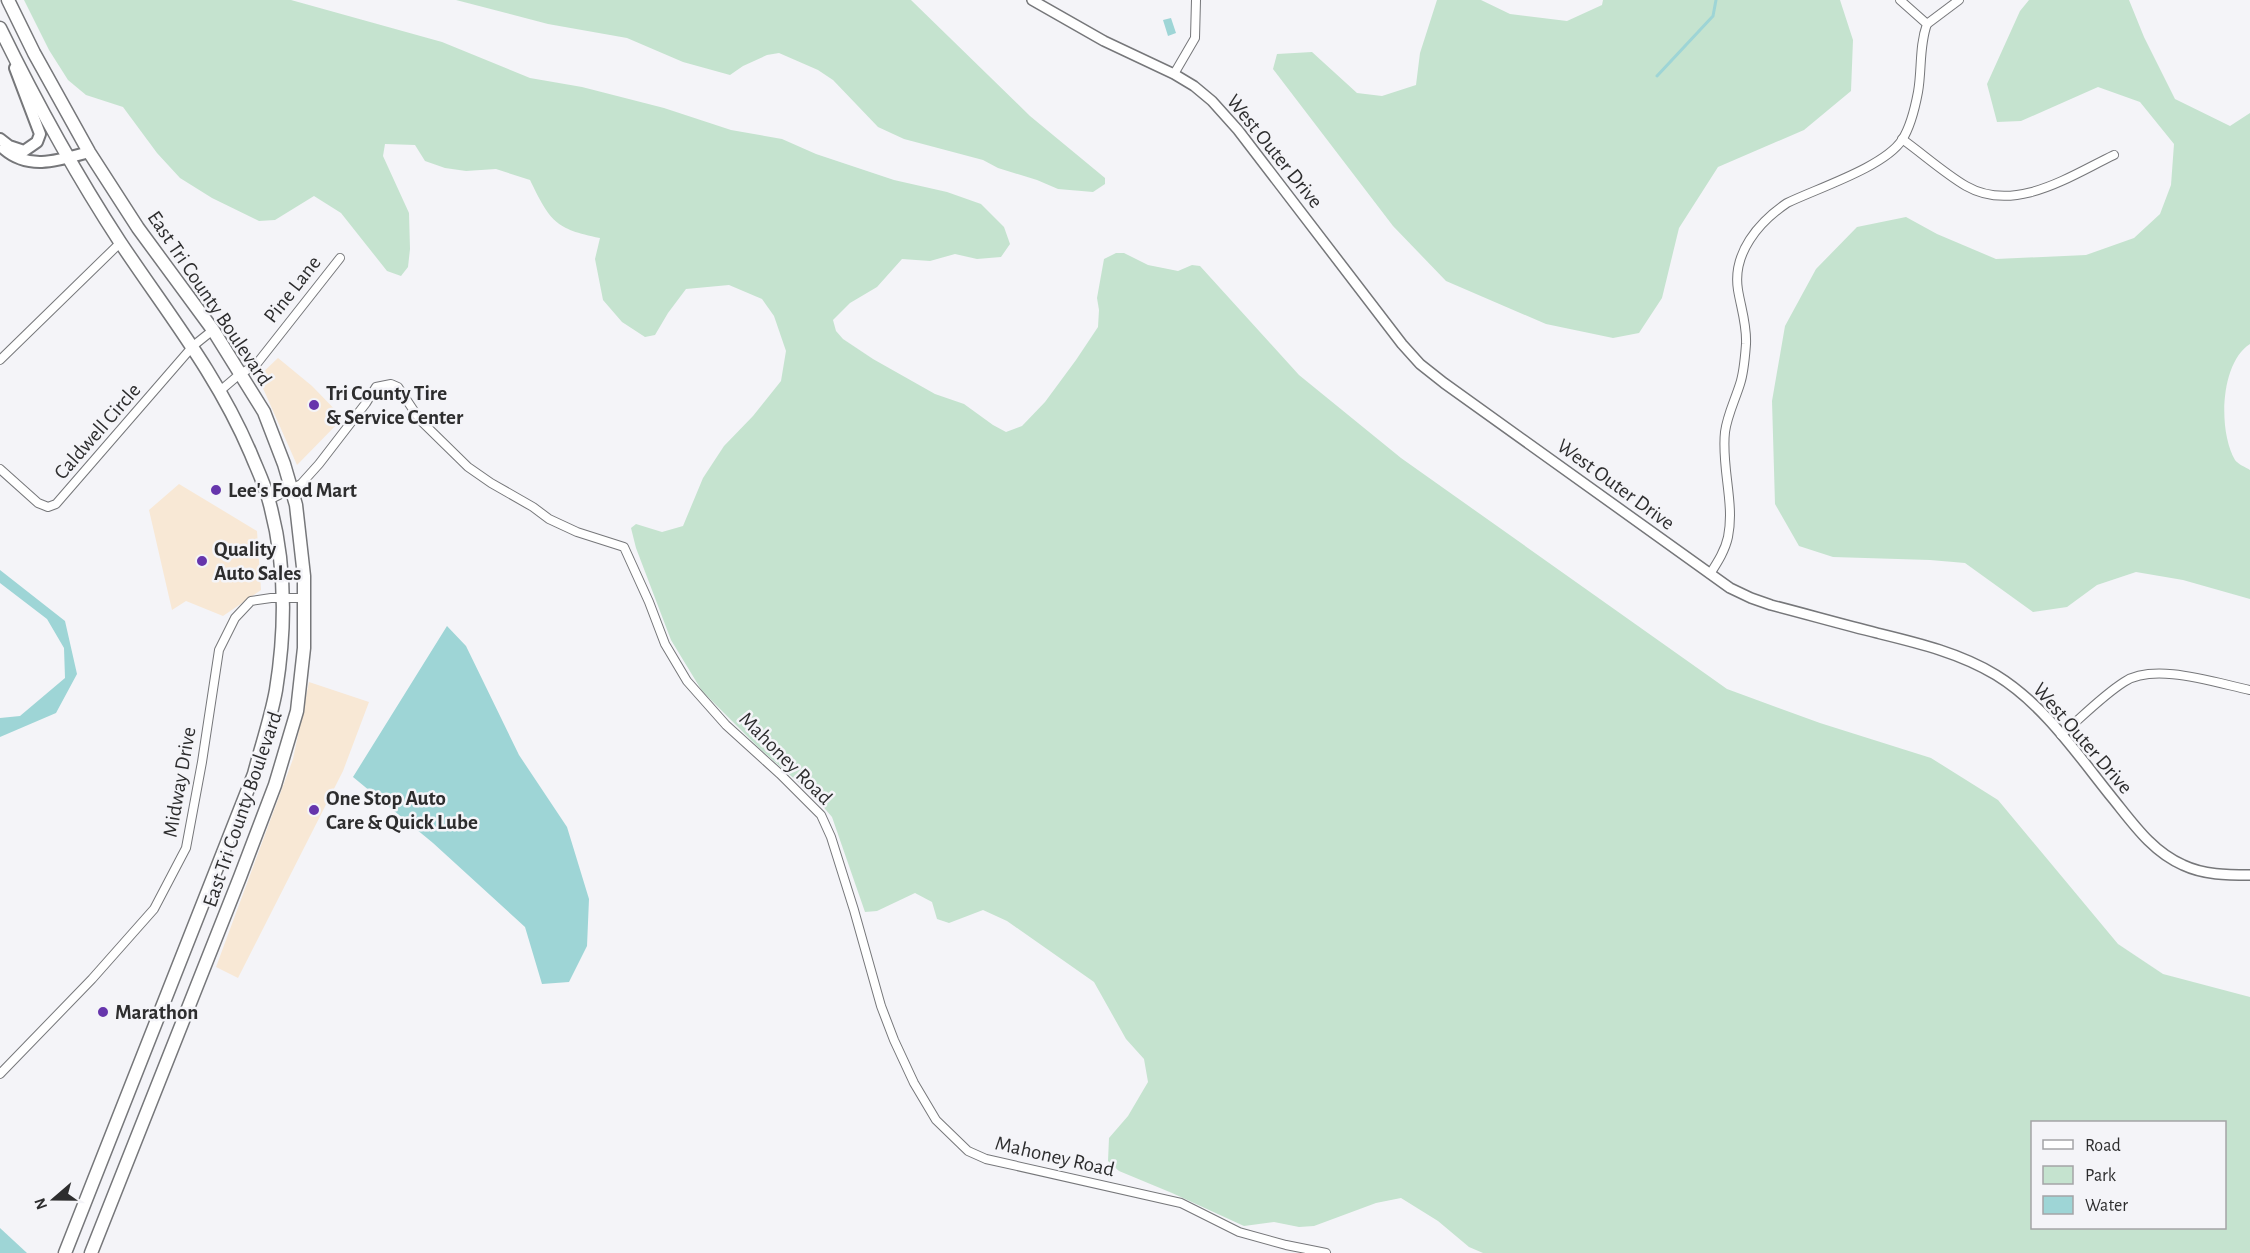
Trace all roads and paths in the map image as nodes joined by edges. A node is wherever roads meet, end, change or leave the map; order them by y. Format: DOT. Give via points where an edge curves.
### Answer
graph roads {
  1 [pos="8,0"];
  2 [pos="1032,0"];
  3 [pos="1196,0"];
  4 [pos="1900,0"];
  5 [pos="1959,0"];
  6 [pos="1927,24"];
  7 [pos="0,28"];
  8 [pos="1174,74"];
  9 [pos="0,139"];
  10 [pos="1902,139"];
  11 [pos="0,145"];
  12 [pos="89,152"];
  13 [pos="2114,155"];
  14 [pos="68,158"];
  15 [pos="121,242"];
  16 [pos="340,258"];
  17 [pos="213,330"];
  18 [pos="194,346"];
  19 [pos="0,360"];
  20 [pos="241,373"];
  21 [pos="221,390"];
  22 [pos="0,469"];
  23 [pos="292,488"];
  24 [pos="269,500"];
  25 [pos="1710,574"];
  26 [pos="283,598"];
  27 [pos="304,598"];
  28 [pos="2250,690"];
  29 [pos="2061,735"];
  30 [pos="2250,875"];
  31 [pos="0,1074"];
  32 [pos="65,1253"];
  33 [pos="91,1253"];
  34 [pos="1326,1253"];
  1 -- 12 [label="highway, East Tri County Boulevard"];
  2 -- 8 [label="street, West Outer Drive" via="1104,41"];
  3 -- 8 [label="street" via="1195,38"];
  4 -- 6 [label="street"];
  5 -- 6 [label="street"];
  6 -- 10 [label="street" via="1917,98"];
  7 -- 9 [label="main road" via="40,134 37,142 24,151"];
  7 -- 14 [label="highway, East Tri County Boulevard"];
  8 -- 25 [label="street, West Outer Drive" via="1194,86 1230,120 1420,364"];
  10 -- 13 [label="street" via="1965,185 2001,196 2049,186"];
  10 -- 25 [label="street" via="1878,160 1776,211 1749,239 1736,279 1746,341 1741,382 1725,430 1729,532"];
  11 -- 14 [label="main road" via="23,161 38,164"];
  12 -- 14 [label="main road"];
  12 -- 17 [label="highway, East Tri County Boulevard" via="138,228"];
  14 -- 15 [label="highway, East Tri County Boulevard"];
  15 -- 18 [label="highway, East Tri County Boulevard"];
  15 -- 19 [label="street"];
  16 -- 20 [label="street, Pine Lane" via="255,366"];
  17 -- 18 [label="street, Caldwell Circle"];
  17 -- 20 [label="highway, East Tri County Boulevard"];
  18 -- 21 [label="highway, East Tri County Boulevard"];
  18 -- 22 [label="street, Caldwell Circle" via="56,504 48,507 38,503"];
  20 -- 21 [label="street, Pine Lane"];
  20 -- 23 [label="highway, East Tri County Boulevard" via="264,412"];
  21 -- 24 [label="highway, East Tri County Boulevard"];
  23 -- 24 [label="street, Mahoney Road"];
  23 -- 27 [label="highway, East Tri County Boulevard"];
  23 -- 34 [label="street, Mahoney Road" via="320,464 376,387 391,384 398,387 420,420 468,467 549,519 624,547 664,645 687,681 726,725 821,815 884,1014 914,1083 936,1120 968,1151 986,1159 1181,1203 1239,1232"];
  24 -- 26 [label="highway, East Tri County Boulevard"];
  25 -- 29 [label="street, West Outer Drive" via="1751,598 1977,664 2016,688"];
  26 -- 27 [label="street, Midway Drive"];
  26 -- 31 [label="street, Midway Drive" via="251,601 235,618 219,650 186,848 154,909"];
  26 -- 32 [label="highway, East Tri County Boulevard" via="275,693 254,774"];
  27 -- 33 [label="highway, East Tri County Boulevard" via="304,648 297,711 275,785"];
  28 -- 29 [label="street" via="2165,673 2138,675 2125,681"];
  29 -- 30 [label="street, West Outer Drive" via="2158,850 2198,871"];
}
